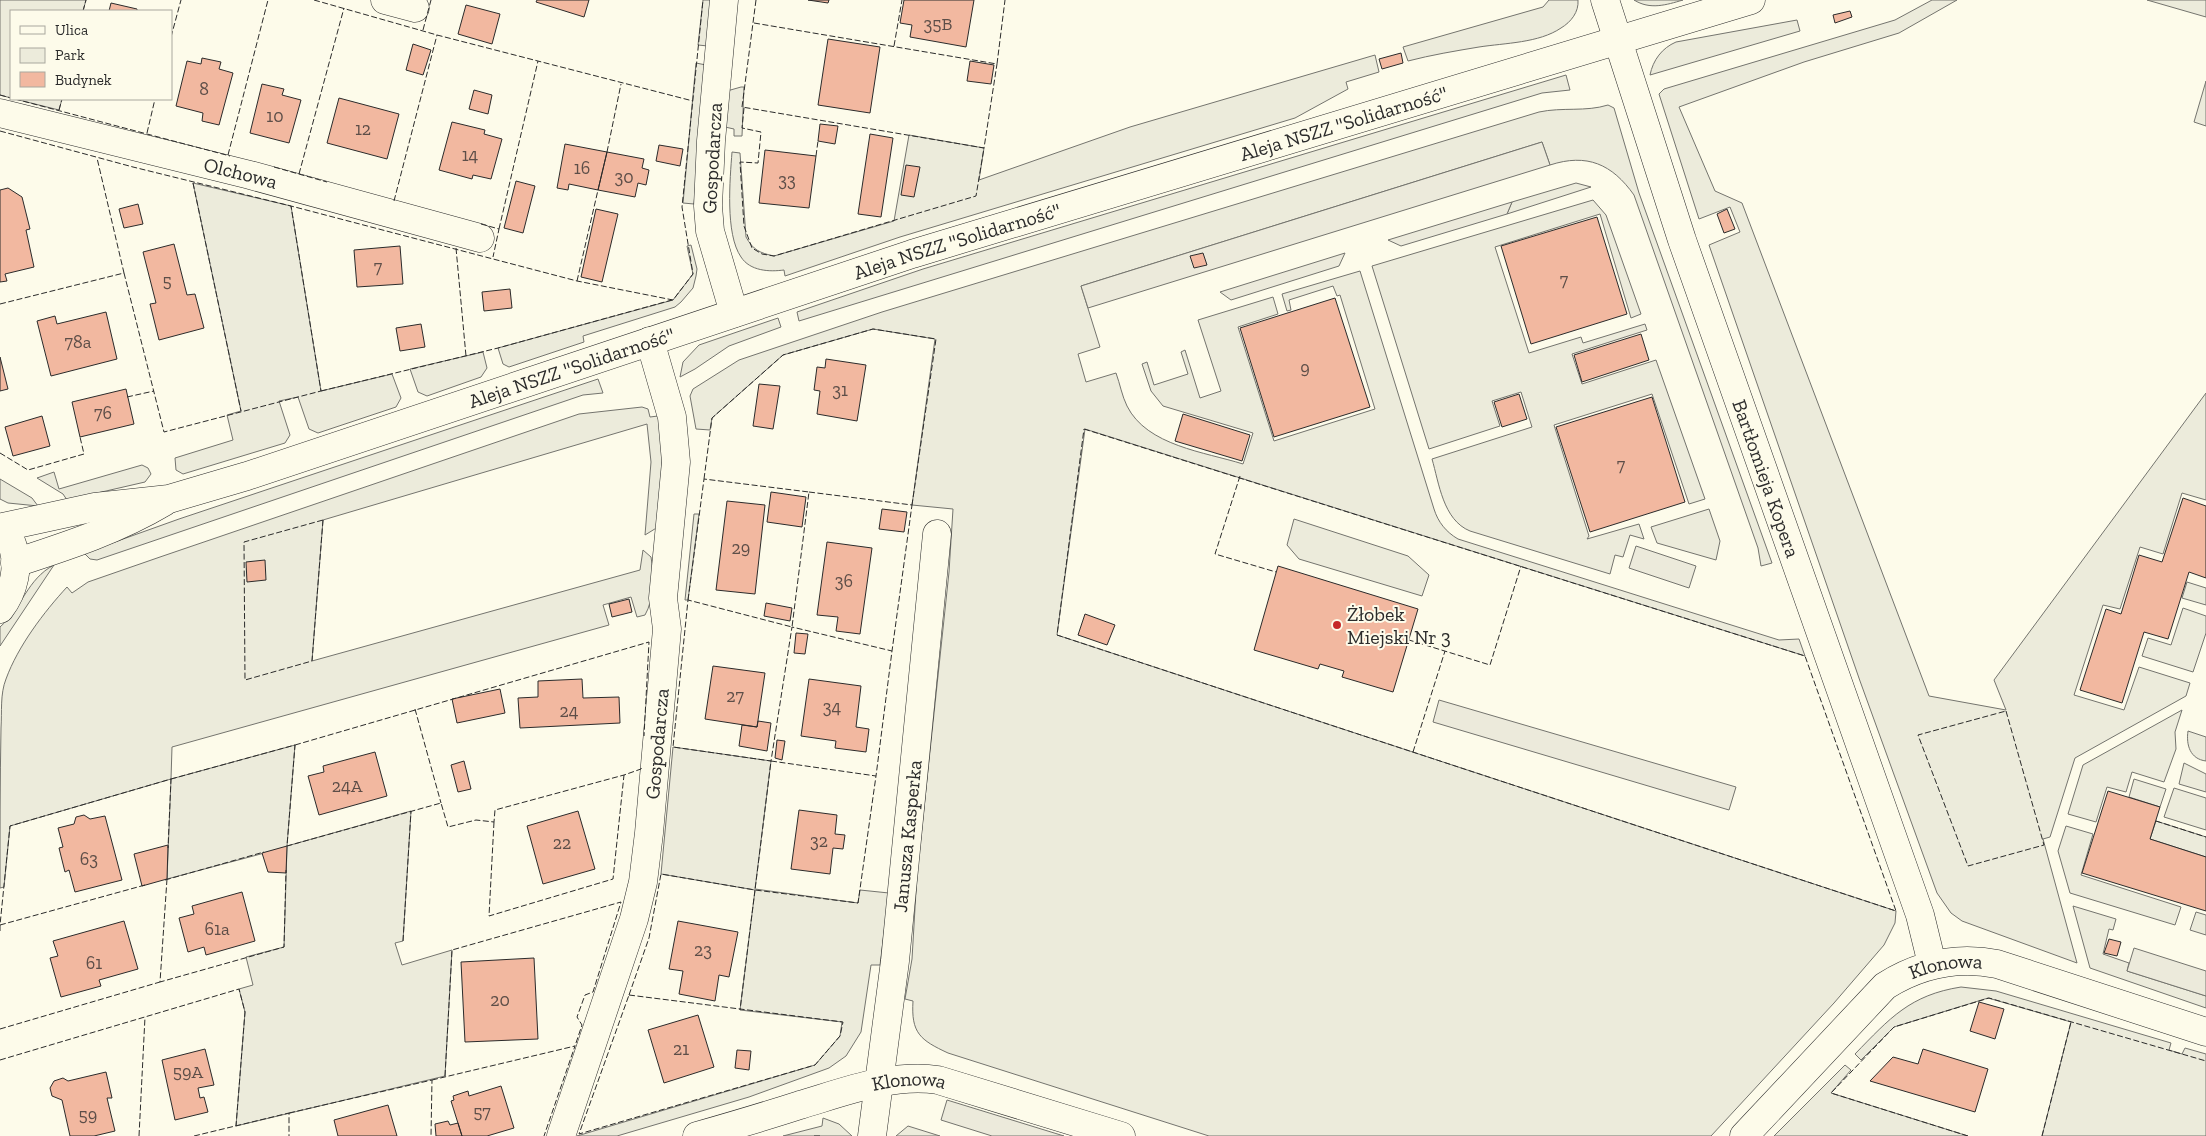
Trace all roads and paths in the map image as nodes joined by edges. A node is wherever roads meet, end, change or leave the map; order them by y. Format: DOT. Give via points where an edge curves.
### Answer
graph roads {
  1 [pos="385,0"];
  2 [pos="724,0"];
  3 [pos="1605,0"];
  4 [pos="1751,0"];
  5 [pos="416,8"];
  6 [pos="1618,40"];
  7 [pos="0,113"];
  8 [pos="480,238"];
  9 [pos="734,312"];
  10 [pos="650,341"];
  11 [pos="169,499"];
  12 [pos="2,525"];
  13 [pos="937,534"];
  14 [pos="15,563"];
  15 [pos="0,609"];
  16 [pos="1932,964"];
  17 [pos="2206,1032"];
  18 [pos="880,1083"];
  19 [pos="561,1136"];
  20 [pos="697,1136"];
  21 [pos="872,1136"];
  22 [pos="1120,1136"];
  23 [pos="1744,1136"];
  1 -- 5 [label="street"];
  2 -- 9 [label="street, Gospodarcza" via="708,206 710,231"];
  3 -- 6 [label="street, Bartłomieja Kopera"];
  4 -- 6 [label="street, Aleja NSZZ \"Solidarność\""];
  6 -- 9 [label="street, Aleja NSZZ \"Solidarność\"" via="912,254"];
  6 -- 16 [label="street, Bartłomieja Kopera" via="1682,240 1920,915"];
  7 -- 8 [label="street, Olchowa" via="250,175"];
  9 -- 10 [label="street, Aleja NSZZ \"Solidarność\""];
  10 -- 11 [label="street, Aleja NSZZ \"Solidarność\"" via="256,474"];
  10 -- 19 [label="street, Gospodarcza" via="672,417 676,462 664,598 667,629 649,833 644,877 634,919"];
  11 -- 12 [label="street, Aleja NSZZ \"Solidarność\"" via="95,507"];
  11 -- 14 [label="street, Aleja NSZZ \"Solidarność\"" via="118,527"];
  12 -- 14 [label="street" via="13,548"];
  13 -- 18 [label="street, Janusza Kasperka"];
  14 -- 15 [label="street" via="9,594"];
  16 -- 17 [label="street, Klonowa" via="1964,960 1997,964"];
  16 -- 23 [label="street, Klonowa" via="1885,986"];
  18 -- 20 [label="street, Klonowa"];
  18 -- 21 [label="street, Janusza Kasperka"];
  18 -- 22 [label="street, Klonowa" via="924,1078 938,1080"];
}
